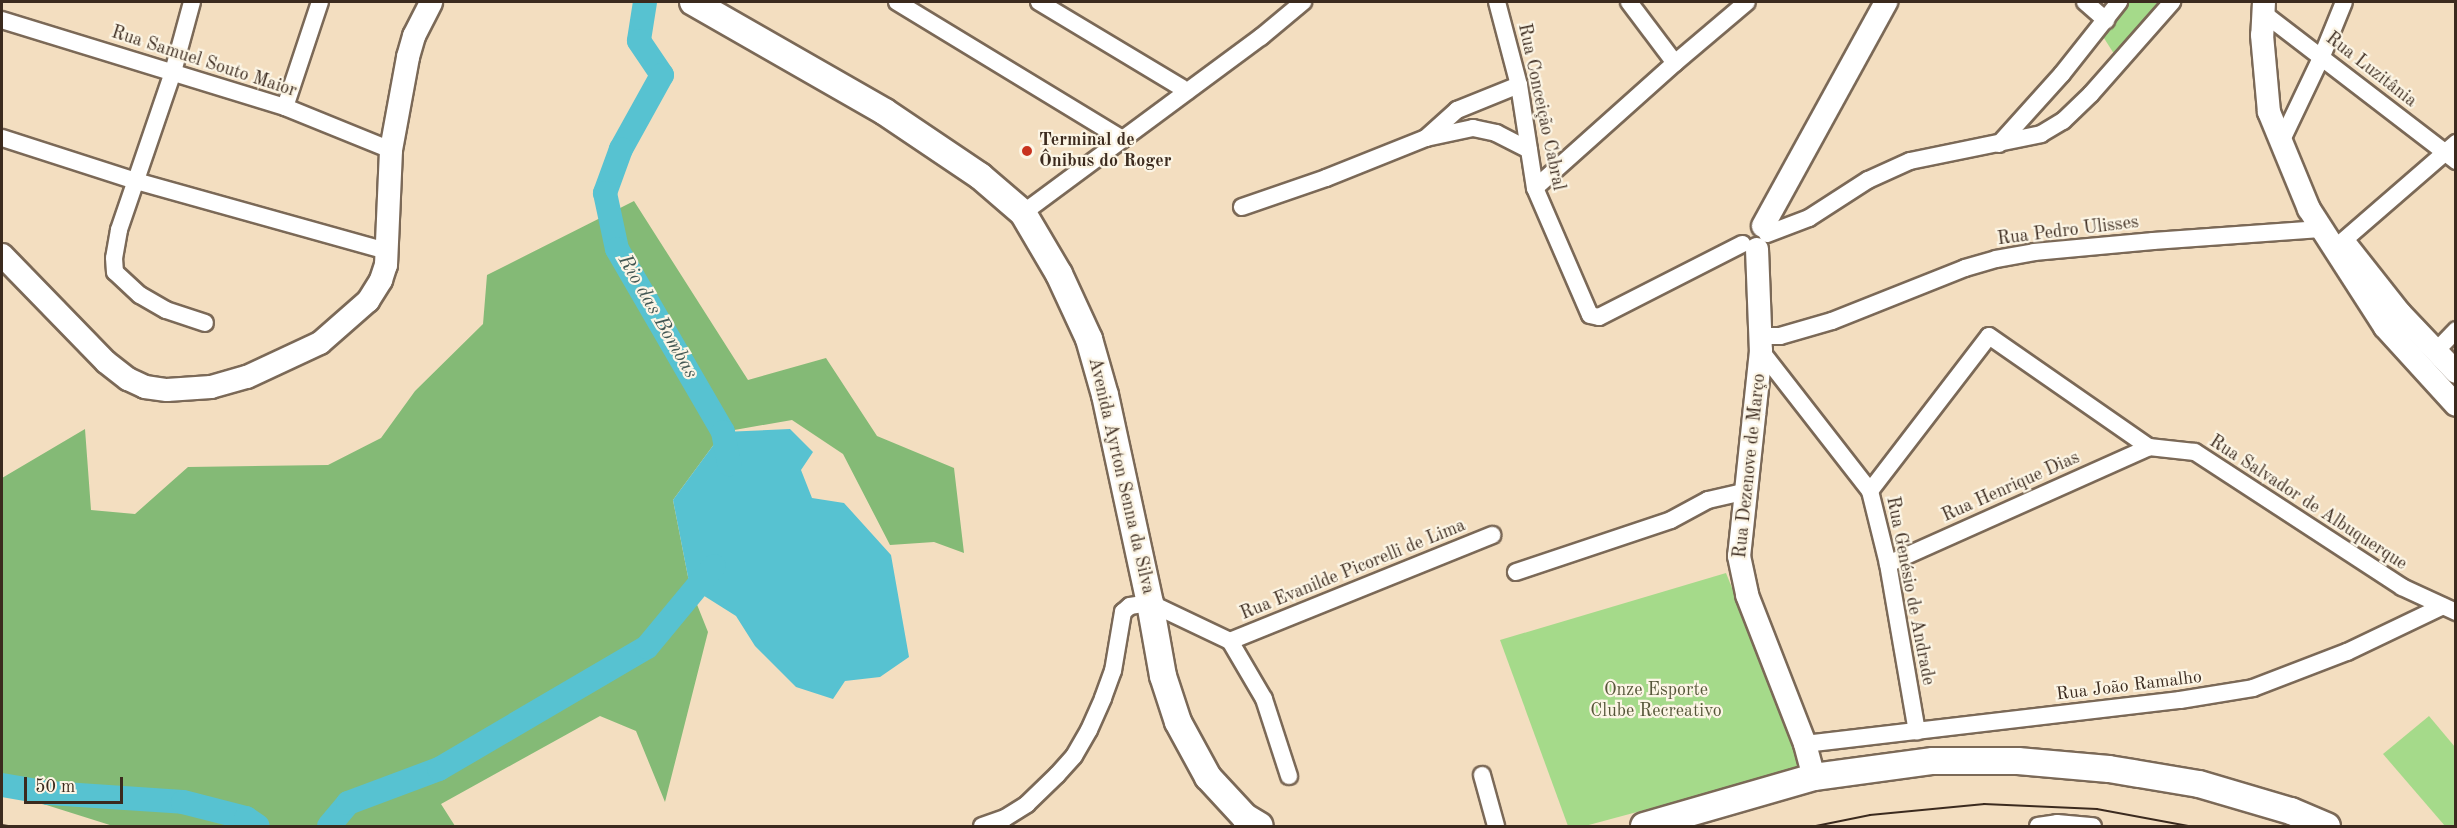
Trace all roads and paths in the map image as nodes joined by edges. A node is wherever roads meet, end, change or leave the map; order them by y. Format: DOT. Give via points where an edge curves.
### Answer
graph roads {
  1 [pos="192,2"];
  2 [pos="320,2"];
  3 [pos="431,2"];
  4 [pos="897,2"];
  5 [pos="1039,2"];
  6 [pos="1303,2"];
  7 [pos="1497,2"];
  8 [pos="1629,2"];
  9 [pos="1747,2"];
  10 [pos="1886,2"];
  11 [pos="2085,2"];
  12 [pos="2119,2"];
  13 [pos="2172,2"];
  14 [pos="2344,2"];
  15 [pos="708,5"];
  16 [pos="2263,7"];
  17 [pos="2,20"];
  18 [pos="2106,20"];
  19 [pos="2322,56"];
  20 [pos="1674,63"];
  21 [pos="173,72"];
  22 [pos="1520,85"];
  23 [pos="1187,91"];
  24 [pos="285,108"];
  25 [pos="2,138"];
  26 [pos="1121,138"];
  27 [pos="1426,138"];
  28 [pos="1999,144"];
  29 [pos="2283,149"];
  30 [pos="391,150"];
  31 [pos="1529,150"];
  32 [pos="2452,152"];
  33 [pos="136,181"];
  34 [pos="1535,188"];
  35 [pos="1242,207"];
  36 [pos="1023,213"];
  37 [pos="2321,229"];
  38 [pos="1757,238"];
  39 [pos="2343,241"];
  40 [pos="387,251"];
  41 [pos="2,255"];
  42 [pos="205,323"];
  43 [pos="2456,330"];
  44 [pos="1761,344"];
  45 [pos="2436,351"];
  46 [pos="2456,372"];
  47 [pos="2456,405"];
  48 [pos="2149,447"];
  49 [pos="1870,490"];
  50 [pos="1744,492"];
  51 [pos="1492,535"];
  52 [pos="1888,564"];
  53 [pos="1516,572"];
  54 [pos="1150,603"];
  55 [pos="2449,609"];
  56 [pos="1230,641"];
  57 [pos="1917,732"];
  58 [pos="1805,744"];
  59 [pos="1289,776"];
  60 [pos="1482,776"];
  61 [pos="1814,777"];
  62 [pos="982,826"];
  63 [pos="1260,826"];
  64 [pos="1496,826"];
  65 [pos="1644,826"];
  66 [pos="2038,826"];
  67 [pos="2093,826"];
  68 [pos="2327,826"];
  1 -- 21 [label="street"];
  2 -- 24 [label="street"];
  3 -- 30 [label="street" via="408,57"];
  4 -- 26 [label="street"];
  5 -- 23 [label="street"];
  6 -- 23 [label="street"];
  7 -- 22 [label="street, Rua Conceição Cabral"];
  8 -- 20 [label="street"];
  9 -- 20 [label="street"];
  10 -- 38 [label="street"];
  11 -- 18 [label="street"];
  12 -- 18 [label="street"];
  13 -- 28 [label="street" via="2064,121 2040,134"];
  14 -- 19 [label="street"];
  15 -- 36 [label="main road, Avenida Ayrton Senna da Silva" via="902,123 980,176"];
  16 -- 19 [label="street, Rua Luzitânia"];
  16 -- 29 [label="street" via="2265,85"];
  17 -- 21 [label="street, Rua Samuel Souto Maior"];
  18 -- 28 [label="street"];
  19 -- 29 [label="street"];
  19 -- 32 [label="street, Rua Luzitânia"];
  20 -- 34 [label="street"];
  21 -- 24 [label="street, Rua Samuel Souto Maior"];
  21 -- 33 [label="street"];
  22 -- 27 [label="street" via="1457,110"];
  22 -- 31 [label="street, Rua Conceição Cabral"];
  23 -- 26 [label="street"];
  24 -- 30 [label="street, Rua Samuel Souto Maior"];
  25 -- 33 [label="street"];
  26 -- 36 [label="street"];
  27 -- 31 [label="street" via="1473,128 1496,133"];
  27 -- 35 [label="street"];
  28 -- 38 [label="street" via="1902,164 1868,180 1809,218"];
  29 -- 37 [label="street"];
  29 -- 39 [label="street"];
  30 -- 40 [label="street"];
  31 -- 34 [label="street, Rua Conceição Cabral"];
  32 -- 39 [label="street"];
  33 -- 40 [label="street"];
  33 -- 42 [label="street" via="116,243 116,272 140,295 166,310"];
  34 -- 38 [label="street, Rua Conceição Cabral" via="1593,317"];
  36 -- 54 [label="main road, Avenida Ayrton Senna da Silva" via="1059,274 1089,339"];
  37 -- 44 [label="street, Rua Pedro Ulisses" via="2153,241 1996,259"];
  37 -- 47 [label="street" via="2385,327"];
  38 -- 44 [label="street, Rua Dezenove de Março"];
  39 -- 45 [label="street"];
  40 -- 41 [label="street" via="381,280 373,295 320,343 247,377 211,387 167,390 137,383 106,362"];
  43 -- 45 [label="street"];
  44 -- 49 [label="street, Rua Genésio de Andrade"];
  44 -- 50 [label="street, Rua Dezenove de Março"];
  45 -- 46 [label="street"];
  48 -- 49 [label="street, Rua Salvador de Albuquerque" via="1989,336"];
  48 -- 52 [label="street, Rua Henrique Dias"];
  48 -- 55 [label="street, Rua Salvador de Albuquerque" via="2195,452 2402,587"];
  49 -- 52 [label="street, Rua Genésio de Andrade"];
  50 -- 53 [label="street" via="1708,500 1671,520"];
  50 -- 58 [label="street, Rua Dezenove de Março" via="1739,541 1741,575"];
  51 -- 56 [label="street, Rua Evanilde Picorelli de Lima"];
  52 -- 57 [label="street, Rua Genésio de Andrade"];
  54 -- 56 [label="street"];
  54 -- 62 [label="street" via="1130,606 1123,612 1107,689 1074,756 1027,804"];
  54 -- 63 [label="main road, Avenida Ayrton Senna da Silva" via="1163,676 1192,752 1208,777 1245,817"];
  55 -- 57 [label="street, Rua João Ramalho" via="2253,688"];
  56 -- 59 [label="street" via="1264,699"];
  57 -- 58 [label="street, Rua João Ramalho"];
  58 -- 61 [label="street, Rua Dezenove de Março"];
  60 -- 64 [label="street"];
  61 -- 65 [label="main road"];
  61 -- 68 [label="main road" via="1934,761 2018,761 2109,769 2199,784"];
  66 -- 67 [label="street"];
}
